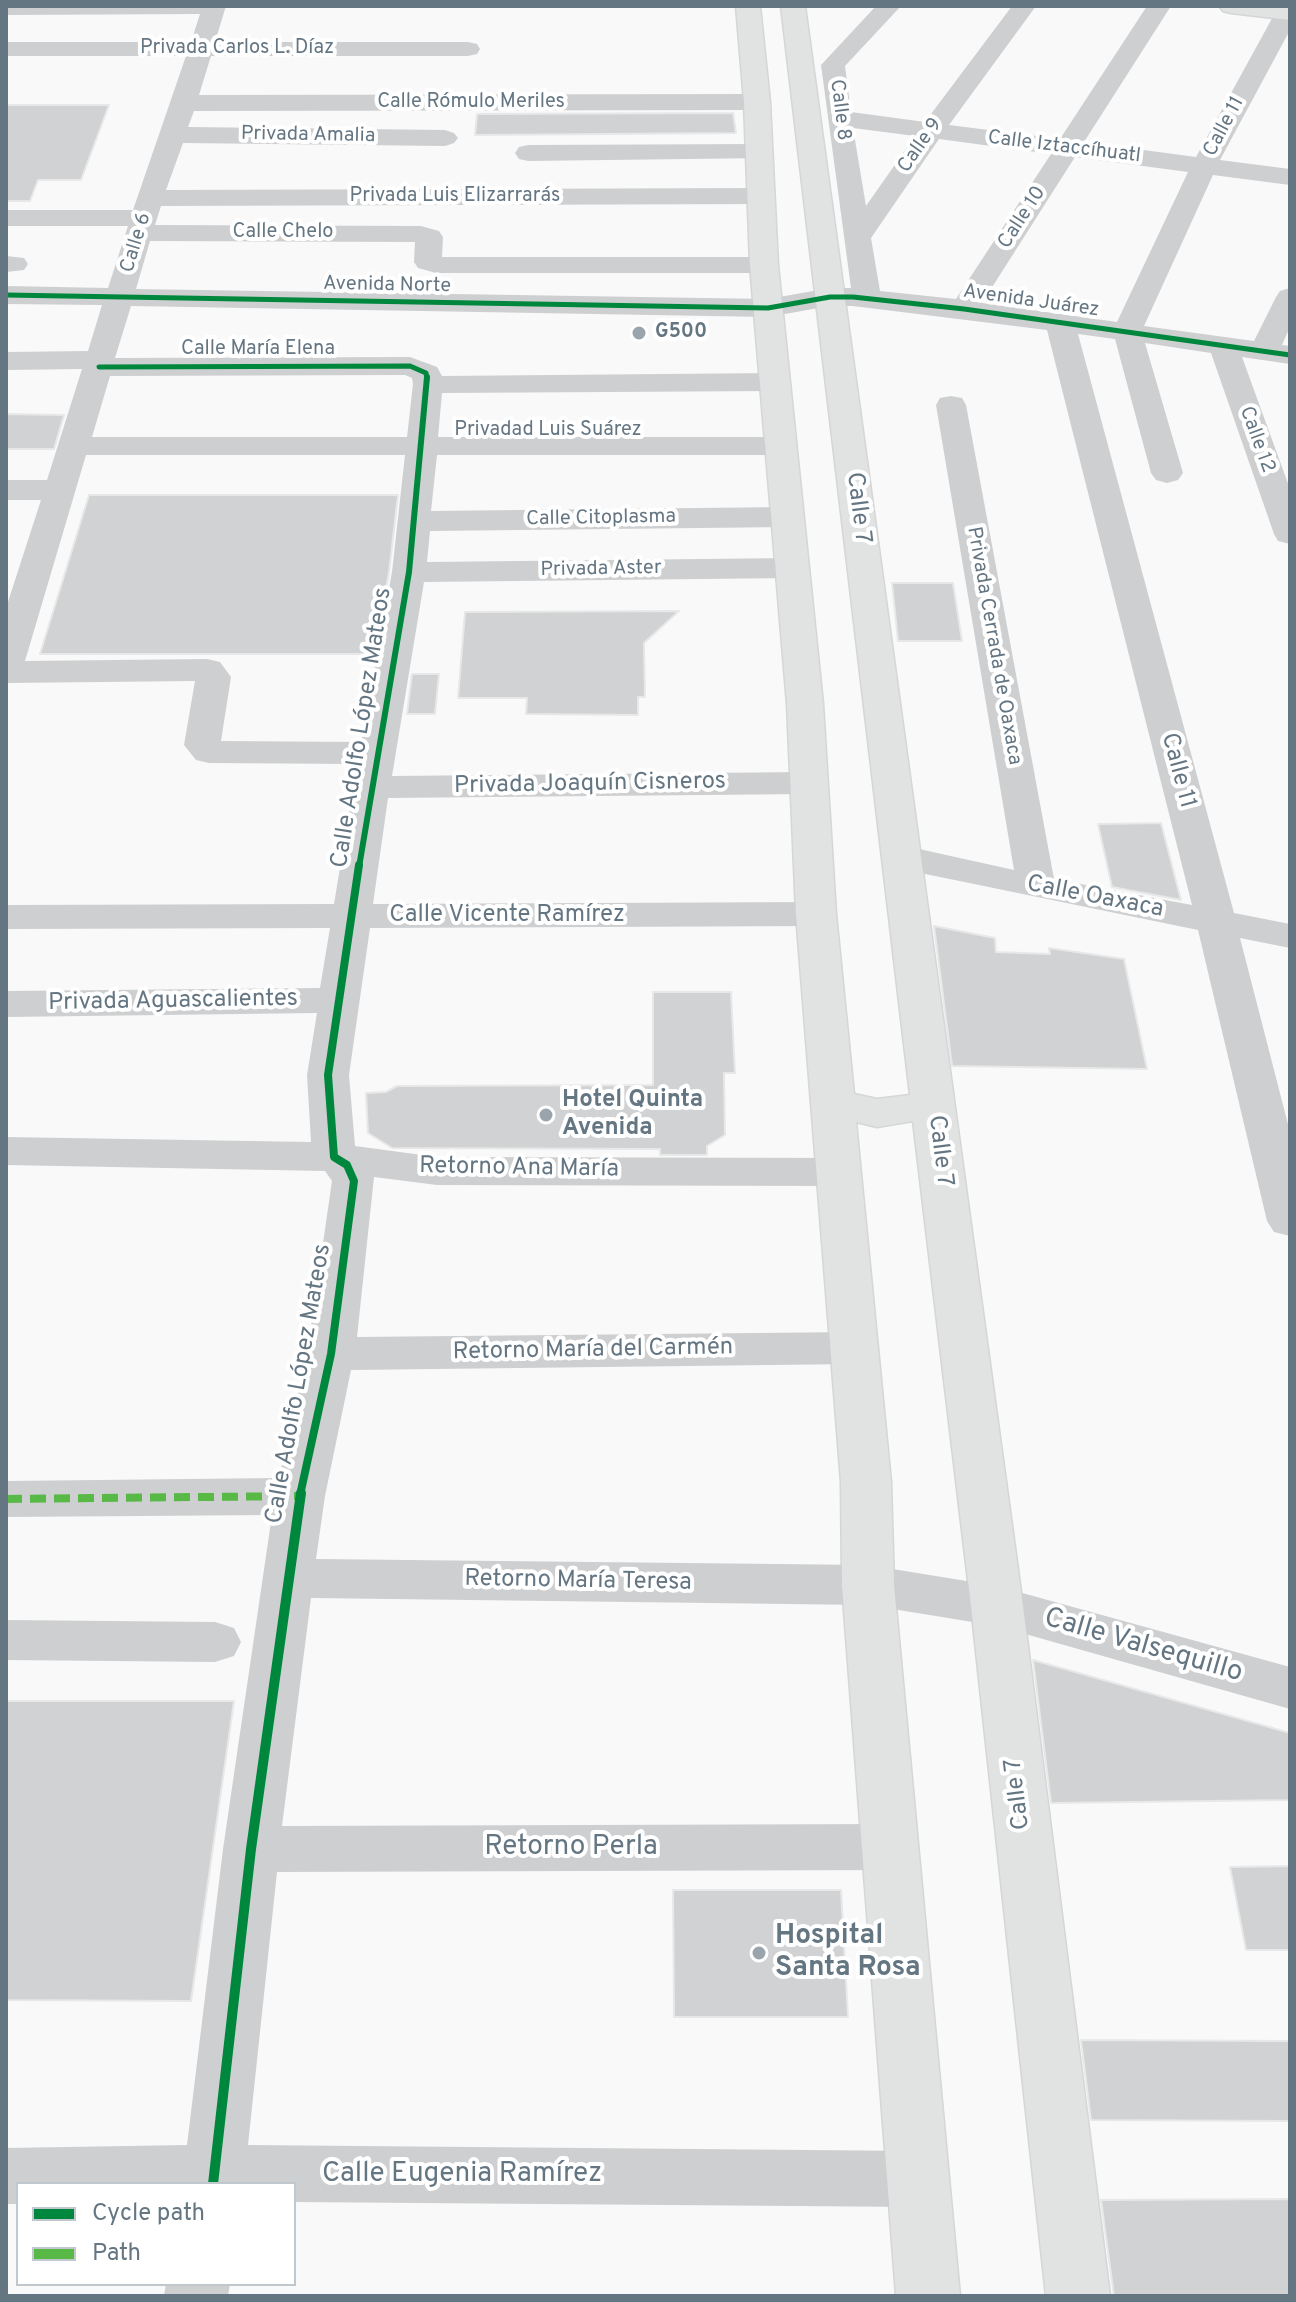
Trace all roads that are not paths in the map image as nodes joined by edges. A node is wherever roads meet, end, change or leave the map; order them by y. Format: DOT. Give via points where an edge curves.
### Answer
graph roads {
  1 [pos="214,6"];
  2 [pos="748,6"];
  3 [pos="778,6"];
  4 [pos="793,6"];
  5 [pos="889,6"];
  6 [pos="1024,6"];
  7 [pos="1159,6"];
  8 [pos="1231,6"];
  9 [pos="6,8"];
  10 [pos="1288,13"];
  11 [pos="6,49"];
  12 [pos="203,49"];
  13 [pos="468,49"];
  14 [pos="757,102"];
  15 [pos="184,103"];
  16 [pos="839,118"];
  17 [pos="931,131"];
  18 [pos="171,135"];
  19 [pos="445,138"];
  20 [pos="1067,149"];
  21 [pos="528,153"];
  22 [pos="1204,166"];
  23 [pos="760,176"];
  24 [pos="1290,177"];
  25 [pos="145,217"];
  26 [pos="6,218"];
  27 [pos="859,236"];
  28 [pos="764,265"];
  29 [pos="6,295"];
  30 [pos="120,296"];
  31 [pos="1290,297"];
  32 [pos="849,298"];
  33 [pos="768,308"];
  34 [pos="964,309"];
  35 [pos="1060,322"];
  36 [pos="1127,331"];
  37 [pos="1223,345"];
  38 [pos="1277,353"];
  39 [pos="6,361"];
  40 [pos="100,363"];
  41 [pos="431,376"];
  42 [pos="775,382"];
  43 [pos="951,405"];
  44 [pos="74,446"];
  45 [pos="781,446"];
  46 [pos="422,447"];
  47 [pos="1167,473"];
  48 [pos="6,490"];
  49 [pos="58,490"];
  50 [pos="788,517"];
  51 [pos="414,521"];
  52 [pos="1290,534"];
  53 [pos="793,568"];
  54 [pos="409,572"];
  55 [pos="6,664"];
  56 [pos="6,672"];
  57 [pos="374,770"];
  58 [pos="808,783"];
  59 [pos="901,857"];
  60 [pos="1036,887"];
  61 [pos="816,914"];
  62 [pos="6,917"];
  63 [pos="353,918"];
  64 [pos="1216,921"];
  65 [pos="1290,936"];
  66 [pos="340,1000"];
  67 [pos="6,1004"];
  68 [pos="834,1104"];
  69 [pos="933,1105"];
  70 [pos="6,1151"];
  71 [pos="334,1157"];
  72 [pos="840,1172"];
  73 [pos="1290,1221"];
  74 [pos="855,1348"];
  75 [pos="331,1354"];
  76 [pos="300,1496"];
  77 [pos="6,1499"];
  78 [pos="288,1578"];
  79 [pos="868,1585"];
  80 [pos="997,1606"];
  81 [pos="6,1640"];
  82 [pos="215,1642"];
  83 [pos="1290,1688"];
  84 [pos="890,1847"];
  85 [pos="251,1849"];
  86 [pos="6,2176"];
  87 [pos="214,2179"];
  88 [pos="918,2179"];
  89 [pos="928,2296"];
  90 [pos="1078,2296"];
  1 -- 9 [label="street"];
  1 -- 12 [label="street, Calle 6"];
  2 -- 14 [label="main road"];
  3 -- 23 [label="main road" via="787,155"];
  4 -- 32 [label="main road, Calle 7"];
  5 -- 16 [label="street, Calle 8" via="833,65"];
  6 -- 17 [label="street, Calle 9"];
  7 -- 20 [label="street, Calle 10"];
  8 -- 10 [label="main road"];
  10 -- 22 [label="street, Calle 11"];
  11 -- 12 [label="street, Privada Carlos L. Díaz"];
  12 -- 13 [label="street, Privada Carlos L. Díaz"];
  12 -- 15 [label="street, Calle 6"];
  14 -- 15 [label="street, Calle Rómulo Meriles"];
  14 -- 23 [label="main road"];
  15 -- 18 [label="street, Calle 6"];
  16 -- 17 [label="street, Calle Iztaccíhuatl"];
  16 -- 27 [label="street, Calle 8"];
  17 -- 20 [label="street, Calle Iztaccíhuatl"];
  17 -- 27 [label="street, Calle 9"];
  18 -- 19 [label="street, Privada Amalia"];
  18 -- 25 [label="street, Calle 6"];
  20 -- 22 [label="street, Calle Iztaccíhuatl"];
  20 -- 34 [label="street, Calle 10"];
  21 -- 23 [label="street"];
  22 -- 24 [label="street, Calle Iztaccíhuatl"];
  22 -- 36 [label="street, Calle 11"];
  23 -- 25 [label="street, Privada Luis Elizarrarás"];
  23 -- 28 [label="main road"];
  25 -- 26 [label="street"];
  25 -- 28 [label="street, Calle Chelo" via="427,235 431,264"];
  25 -- 30 [label="street, Calle 6"];
  27 -- 32 [label="street"];
  28 -- 33 [label="main road"];
  29 -- 30 [label="street, Avenida Norte"];
  30 -- 33 [label="street, Avenida Norte"];
  30 -- 40 [label="street, Calle 6"];
  31 -- 38 [label="street"];
  32 -- 33 [label="street, Avenida Juárez"];
  32 -- 34 [label="street, Avenida Juárez"];
  32 -- 59 [label="main road, Calle 7"];
  33 -- 42 [label="main road"];
  34 -- 35 [label="street, Avenida Juárez"];
  35 -- 36 [label="street, Avenida Juárez"];
  35 -- 64 [label="street, Calle 11"];
  36 -- 37 [label="street, Avenida Juárez"];
  36 -- 47 [label="street"];
  37 -- 38 [label="street, Avenida Juárez"];
  37 -- 52 [label="street, Calle 12"];
  39 -- 40 [label="street, Calle María Elena"];
  40 -- 41 [label="street, Calle María Elena"];
  40 -- 44 [label="street, Calle 6"];
  41 -- 42 [label="street, Calle María Elena"];
  41 -- 46 [label="street, Calle Adolfo López Mateos" via="426,373"];
  42 -- 45 [label="main road"];
  43 -- 60 [label="street, Privada Cerrada de Oaxaca"];
  44 -- 46 [label="street, Privadad Luis Suárez"];
  44 -- 49 [label="street, Calle 6"];
  45 -- 46 [label="street, Privadad Luis Suárez"];
  45 -- 50 [label="main road"];
  46 -- 51 [label="street, Calle Adolfo López Mateos"];
  48 -- 49 [label="street"];
  49 -- 55 [label="street, Calle 6"];
  50 -- 51 [label="street, Calle Citoplasma"];
  50 -- 53 [label="main road"];
  51 -- 54 [label="street, Calle Adolfo López Mateos"];
  53 -- 54 [label="street, Privada Aster"];
  53 -- 58 [label="main road"];
  54 -- 57 [label="street, Calle Adolfo López Mateos"];
  56 -- 57 [label="street, Privada Joaquín Cisneros" via="207,670 213,677 202,745 209,752"];
  57 -- 58 [label="street, Privada Joaquín Cisneros"];
  57 -- 63 [label="street, Calle Adolfo López Mateos"];
  58 -- 61 [label="main road"];
  59 -- 60 [label="street, Calle Oaxaca"];
  59 -- 69 [label="main road, Calle 7"];
  60 -- 64 [label="street, Calle Oaxaca"];
  61 -- 63 [label="street, Calle Vicente Ramírez"];
  61 -- 68 [label="main road"];
  62 -- 63 [label="street, Calle Vicente Ramírez"];
  63 -- 66 [label="street, Calle Adolfo López Mateos"];
  64 -- 65 [label="street, Calle Oaxaca"];
  64 -- 73 [label="street, Calle 11"];
  66 -- 67 [label="street, Privada Aguascalientes"];
  66 -- 71 [label="street, Calle Adolfo López Mateos" via="328,1075"];
  68 -- 69 [label="main road" via="877,1113"];
  68 -- 72 [label="main road"];
  69 -- 80 [label="main road, Calle 7"];
  70 -- 71 [label="street, Retorno Ana María"];
  71 -- 72 [label="street, Retorno Ana María" via="437,1171"];
  71 -- 75 [label="street, Calle Adolfo López Mateos" via="347,1165 354,1181"];
  72 -- 74 [label="main road"];
  74 -- 75 [label="street, Retorno María del Carmén"];
  74 -- 79 [label="main road"];
  75 -- 76 [label="street, Calle Adolfo López Mateos"];
  76 -- 77 [label="street"];
  76 -- 78 [label="street, Calle Adolfo López Mateos"];
  78 -- 79 [label="street, Retorno María Teresa"];
  78 -- 85 [label="street, Calle Adolfo López Mateos"];
  79 -- 80 [label="street, Retorno María Teresa"];
  79 -- 84 [label="main road"];
  80 -- 83 [label="street, Calle Valsequillo"];
  80 -- 90 [label="main road, Calle 7"];
  81 -- 82 [label="street"];
  84 -- 85 [label="street, Retorno Perla"];
  84 -- 88 [label="main road"];
  85 -- 87 [label="street, Calle Adolfo López Mateos"];
  86 -- 87 [label="street, Calle Eugenia Ramírez"];
  87 -- 88 [label="street, Calle Eugenia Ramírez"];
  88 -- 89 [label="main road"];
}
